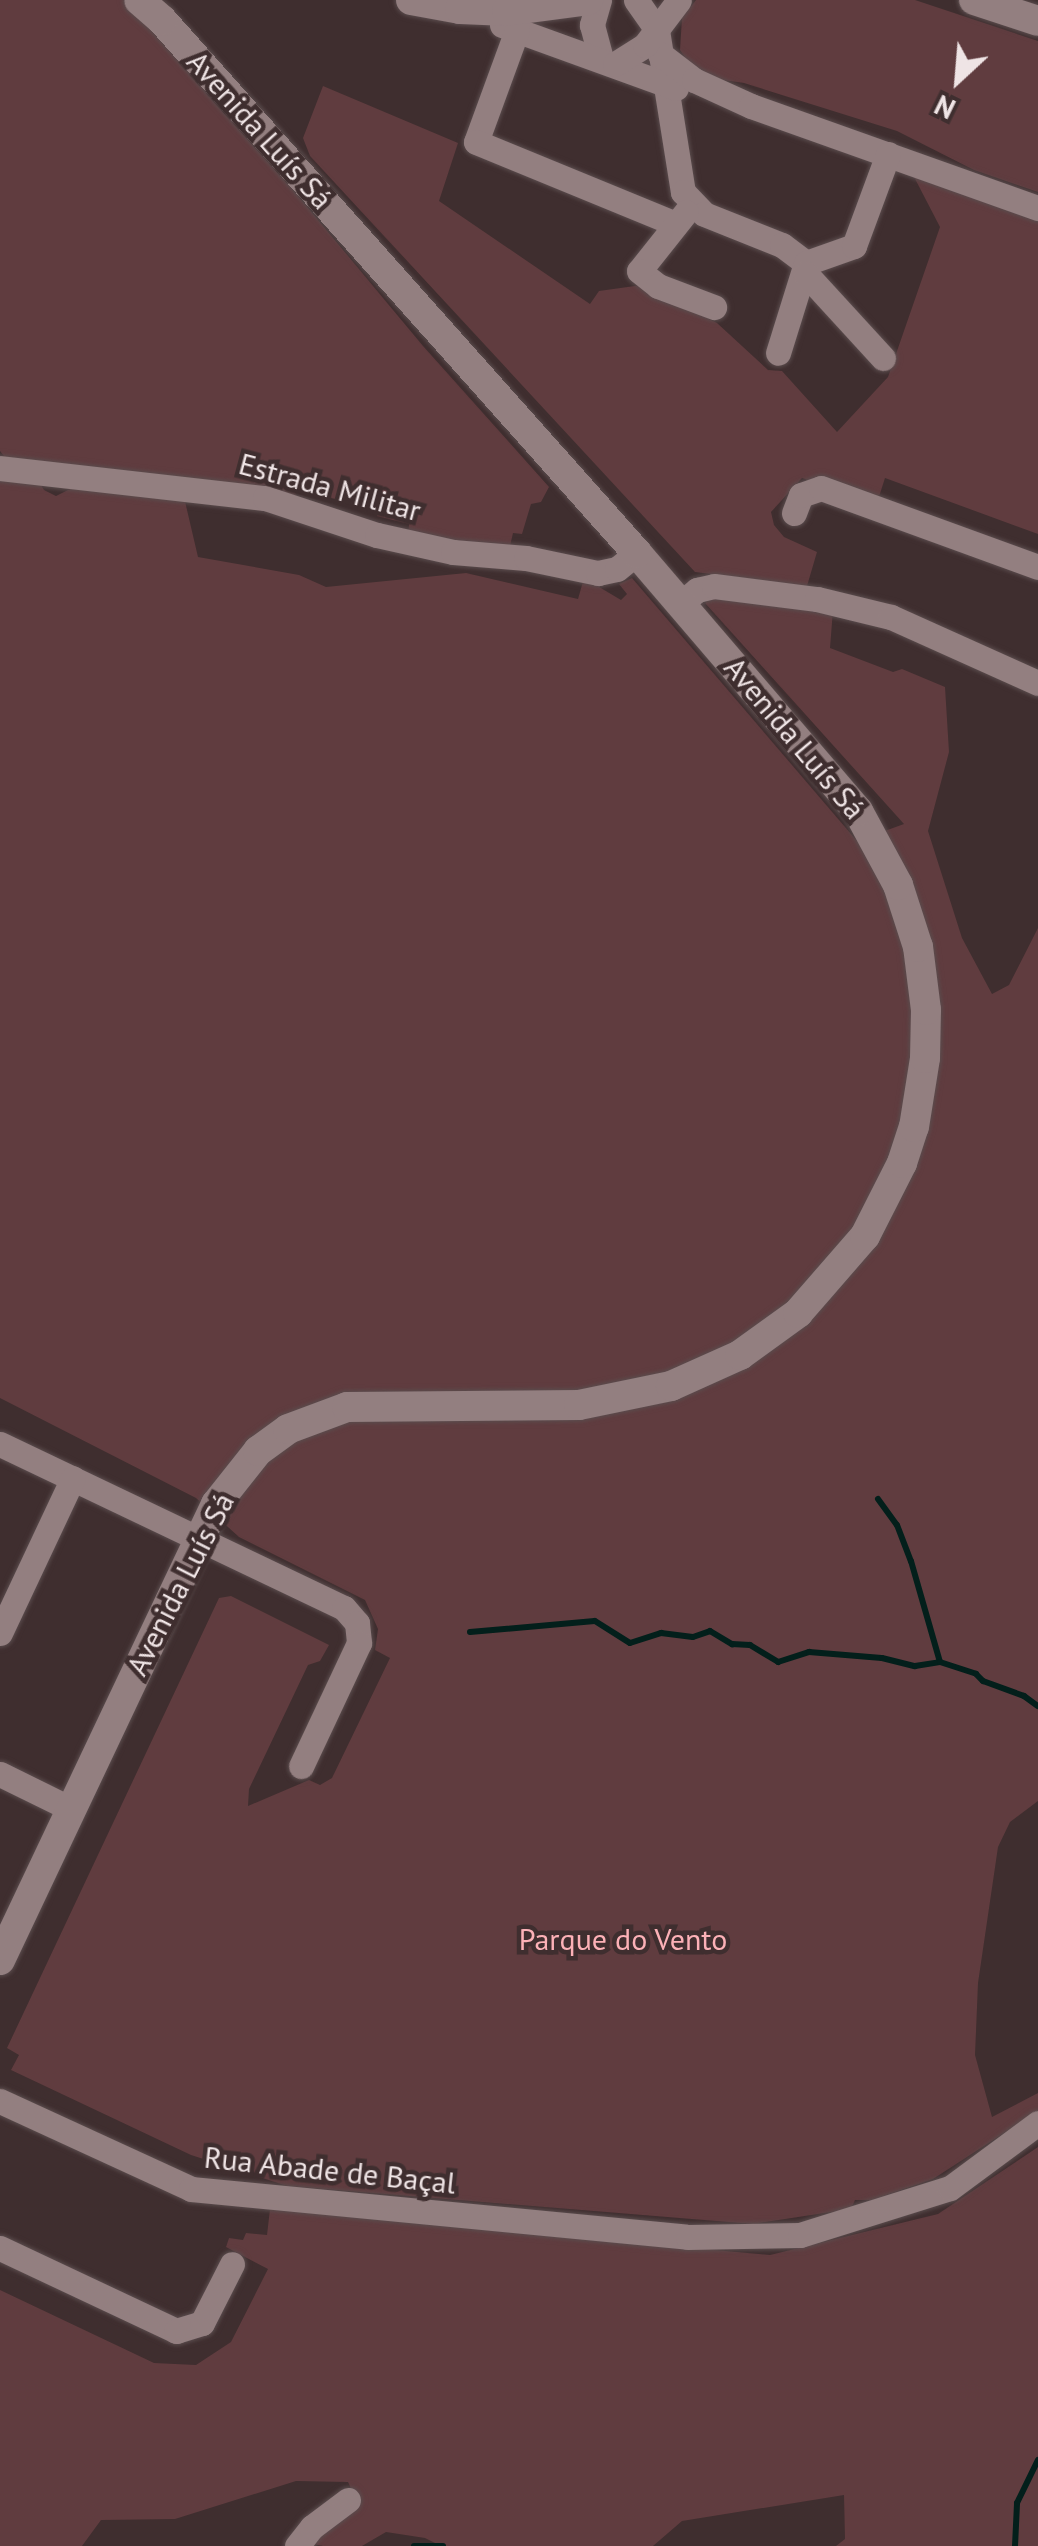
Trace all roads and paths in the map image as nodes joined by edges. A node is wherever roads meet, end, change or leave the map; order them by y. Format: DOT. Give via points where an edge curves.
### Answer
graph roads {
  1 [pos="138,0"];
  2 [pos="412,0"];
  3 [pos="588,0"];
  4 [pos="599,0"];
  5 [pos="636,0"];
  6 [pos="679,0"];
  7 [pos="974,0"];
  8 [pos="460,9"];
  9 [pos="159,10"];
  10 [pos="1038,21"];
  11 [pos="517,30"];
  12 [pos="658,42"];
  13 [pos="608,62"];
  14 [pos="665,84"];
  15 [pos="751,106"];
  16 [pos="888,154"];
  17 [pos="1038,208"];
  18 [pos="684,215"];
  19 [pos="806,269"];
  20 [pos="714,308"];
  21 [pos="778,353"];
  22 [pos="883,358"];
  23 [pos="0,468"];
  24 [pos="794,513"];
  25 [pos="637,553"];
  26 [pos="1038,567"];
  27 [pos="681,603"];
  28 [pos="1038,683"];
  29 [pos="0,1444"];
  30 [pos="73,1478"];
  31 [pos="199,1539"];
  32 [pos="0,1633"];
  33 [pos="301,1766"];
  34 [pos="0,1774"];
  35 [pos="70,1809"];
  36 [pos="0,1960"];
  37 [pos="0,2101"];
  38 [pos="1038,2123"];
  39 [pos="0,2248"];
  40 [pos="232,2264"];
  41 [pos="348,2500"];
  42 [pos="297,2546"];
  1 -- 9 [label="street, Avenida Luís Sá"];
  2 -- 8 [label="street"];
  3 -- 8 [label="street" via="536,9"];
  4 -- 13 [label="street" via="592,25"];
  5 -- 12 [label="street"];
  6 -- 12 [label="street"];
  7 -- 10 [label="street"];
  8 -- 11 [label="street"];
  9 -- 25 [label="street, Avenida Luís Sá"];
  11 -- 13 [label="street"];
  11 -- 18 [label="street" via="476,142"];
  12 -- 13 [label="street"];
  12 -- 14 [label="street"];
  12 -- 15 [label="street" via="694,80"];
  13 -- 14 [label="street"];
  14 -- 15 [label="street"];
  14 -- 18 [label="street"];
  15 -- 16 [label="street"];
  16 -- 17 [label="street"];
  16 -- 19 [label="street" via="860,238"];
  18 -- 19 [label="street" via="704,214 782,245"];
  18 -- 20 [label="street" via="639,271"];
  19 -- 21 [label="street"];
  19 -- 22 [label="street"];
  23 -- 25 [label="street, Estrada Militar" via="265,498 377,535 598,574"];
  24 -- 26 [label="street" via="801,495 821,488"];
  25 -- 27 [label="street, Avenida Luís Sá"];
  27 -- 28 [label="street" via="714,586 816,599 891,617"];
  27 -- 31 [label="street, Avenida Luís Sá" via="858,810 907,909 926,1010 924,1077 914,1127 887,1197 837,1273 798,1313 704,1374 623,1400 579,1405 393,1404 347,1406 316,1416 273,1440 238,1472"];
  29 -- 30 [label="street"];
  30 -- 31 [label="street"];
  30 -- 32 [label="street"];
  31 -- 33 [label="street" via="344,1608 357,1623 359,1642"];
  31 -- 35 [label="street, Avenida Luís Sá"];
  34 -- 35 [label="street"];
  35 -- 36 [label="street, Avenida Luís Sá"];
  37 -- 38 [label="street, Rua Abade de Baçal" via="191,2189 688,2237 800,2235 950,2188"];
  39 -- 40 [label="street" via="176,2331 202,2323"];
  41 -- 42 [label="street"];
}
